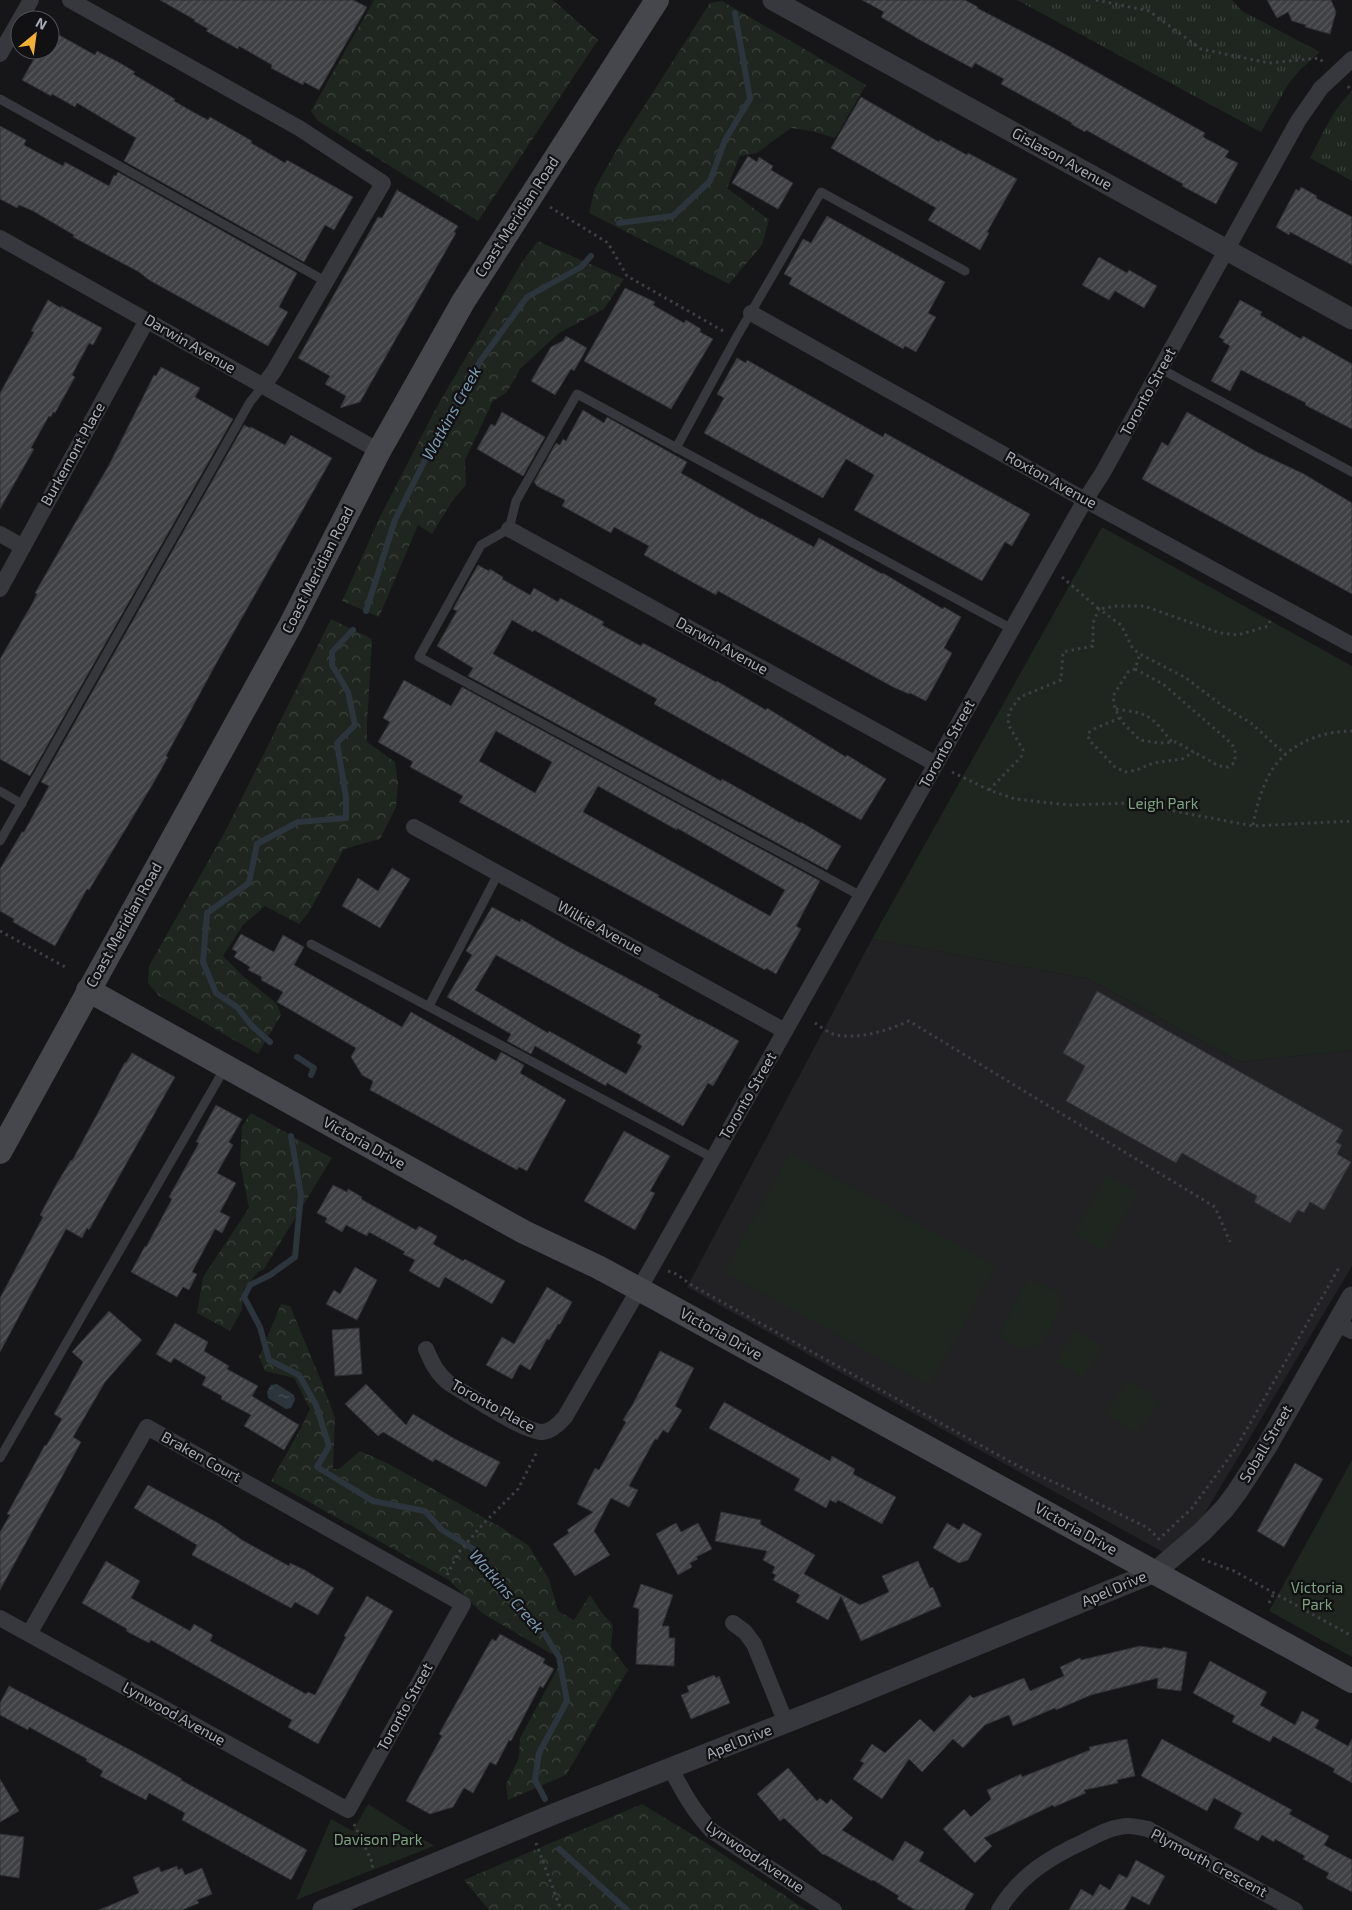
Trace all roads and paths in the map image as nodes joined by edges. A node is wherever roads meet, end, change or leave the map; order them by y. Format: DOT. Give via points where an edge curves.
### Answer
graph roads {
  1 [pos="31,0"];
  2 [pos="70,0"];
  3 [pos="657,0"];
  4 [pos="773,0"];
  5 [pos="1096,0"];
  6 [pos="0,54"];
  7 [pos="1352,59"];
  8 [pos="1335,73"];
  9 [pos="1352,92"];
  10 [pos="0,100"];
  11 [pos="532,193"];
  12 [pos="0,238"];
  13 [pos="1226,250"];
  14 [pos="965,271"];
  15 [pos="325,281"];
  16 [pos="751,313"];
  17 [pos="1352,319"];
  18 [pos="147,320"];
  19 [pos="736,338"];
  20 [pos="1161,369"];
  21 [pos="263,386"];
  22 [pos="676,448"];
  23 [pos="379,451"];
  24 [pos="1352,472"];
  25 [pos="1085,500"];
  26 [pos="509,529"];
  27 [pos="0,534"];
  28 [pos="23,547"];
  29 [pos="1047,567"];
  30 [pos="0,588"];
  31 [pos="1279,605"];
  32 [pos="1099,609"];
  33 [pos="1012,629"];
  34 [pos="1352,645"];
  35 [pos="1140,654"];
  36 [pos="1135,669"];
  37 [pos="1115,709"];
  38 [pos="1120,718"];
  39 [pos="1352,731"];
  40 [pos="1172,742"];
  41 [pos="1194,752"];
  42 [pos="1286,755"];
  43 [pos="936,764"];
  44 [pos="989,790"];
  45 [pos="0,791"];
  46 [pos="22,804"];
  47 [pos="1352,821"];
  48 [pos="414,826"];
  49 [pos="1253,826"];
  50 [pos="0,841"];
  51 [pos="499,872"];
  52 [pos="861,896"];
  53 [pos="0,931"];
  54 [pos="311,944"];
  55 [pos="67,968"];
  56 [pos="88,990"];
  57 [pos="429,1006"];
  58 [pos="815,1024"];
  59 [pos="785,1031"];
  60 [pos="226,1066"];
  61 [pos="0,1152"];
  62 [pos="713,1158"];
  63 [pos="1230,1242"];
  64 [pos="1340,1266"];
  65 [pos="672,1274"];
  66 [pos="639,1289"];
  67 [pos="1352,1297"];
  68 [pos="1344,1327"];
  69 [pos="426,1349"];
  70 [pos="547,1431"];
  71 [pos="0,1458"];
  72 [pos="1210,1562"];
  73 [pos="1155,1572"];
  74 [pos="439,1591"];
  75 [pos="1274,1593"];
  76 [pos="1269,1603"];
  77 [pos="463,1604"];
  78 [pos="0,1618"];
  79 [pos="733,1623"];
  80 [pos="29,1634"];
  81 [pos="1352,1636"];
  82 [pos="1352,1681"];
  83 [pos="786,1723"];
  84 [pos="671,1769"];
  85 [pos="348,1810"];
  86 [pos="529,1824"];
  87 [pos="370,1872"];
  88 [pos="323,1910"];
  89 [pos="562,1910"];
  90 [pos="834,1910"];
  91 [pos="999,1910"];
  92 [pos="1295,1910"];
  1 -- 6 [label="street"];
  2 -- 15 [label="street" via="299,128 383,183"];
  3 -- 11 [label="main road, Coast Meridian Road"];
  4 -- 13 [label="street, Gislason Avenue"];
  5 -- 8 [label="path" via="1149,11 1201,49 1269,63 1319,58"];
  7 -- 8 [label="street, Toronto Street"];
  8 -- 9 [label="path"];
  8 -- 13 [label="street, Toronto Street" via="1298,121"];
  10 -- 15 [label="lane"];
  11 -- 19 [label="path" via="608,243 627,276"];
  11 -- 23 [label="main road, Coast Meridian Road" via="463,302"];
  12 -- 18 [label="street, Darwin Avenue"];
  13 -- 17 [label="street, Gislason Avenue"];
  13 -- 20 [label="street, Toronto Street"];
  14 -- 16 [label="lane" via="821,192"];
  15 -- 21 [label="street"];
  16 -- 19 [label="lane"];
  16 -- 25 [label="street, Roxton Avenue"];
  18 -- 21 [label="street, Darwin Avenue"];
  18 -- 28 [label="street, Burkemont Place"];
  19 -- 22 [label="lane"];
  20 -- 24 [label="lane"];
  20 -- 25 [label="street, Toronto Street"];
  21 -- 23 [label="street, Darwin Avenue"];
  21 -- 46 [label="lane" via="250,402"];
  22 -- 26 [label="lane" via="577,394 516,501"];
  22 -- 33 [label="lane"];
  23 -- 56 [label="main road, Coast Meridian Road" via="290,626"];
  25 -- 29 [label="street, Toronto Street"];
  25 -- 31 [label="street, Roxton Avenue"];
  26 -- 43 [label="street, Darwin Avenue"];
  26 -- 52 [label="lane" via="480,545 419,657"];
  27 -- 28 [label="street"];
  28 -- 30 [label="street, Burkemont Place"];
  29 -- 32 [label="path"];
  29 -- 33 [label="street, Toronto Street"];
  31 -- 32 [label="path" via="1268,626 1238,634 1220,633 1144,606"];
  31 -- 34 [label="street, Roxton Avenue"];
  32 -- 35 [label="path" via="1121,625 1133,648"];
  32 -- 44 [label="path" via="1093,623 1094,646 1063,652 1061,680 1020,697 1009,712 1008,724 1023,750 1021,757"];
  33 -- 43 [label="street, Toronto Street"];
  35 -- 36 [label="path"];
  35 -- 42 [label="path" via="1186,678 1251,723"];
  36 -- 37 [label="path" via="1128,672 1113,696"];
  36 -- 41 [label="path" via="1163,684 1231,743 1236,756 1234,763 1219,766"];
  37 -- 38 [label="path"];
  37 -- 40 [label="path" via="1153,718"];
  38 -- 40 [label="path" via="1140,740"];
  38 -- 41 [label="path" via="1088,733 1089,740 1115,767 1125,772 1153,763 1182,759"];
  39 -- 42 [label="path" via="1320,735 1298,745"];
  40 -- 41 [label="path"];
  42 -- 49 [label="path" via="1268,775 1258,800"];
  43 -- 44 [label="path"];
  43 -- 52 [label="street, Toronto Street"];
  44 -- 49 [label="path" via="1015,799 1068,805 1132,803"];
  45 -- 46 [label="lane"];
  46 -- 50 [label="lane"];
  47 -- 49 [label="path"];
  48 -- 51 [label="street, Wilkie Avenue"];
  51 -- 57 [label="lane"];
  51 -- 59 [label="street, Wilkie Avenue"];
  52 -- 59 [label="street, Toronto Street"];
  53 -- 55 [label="path"];
  54 -- 57 [label="lane"];
  56 -- 60 [label="main road, Victoria Drive"];
  56 -- 61 [label="main road, Coast Meridian Road"];
  57 -- 62 [label="lane"];
  58 -- 63 [label="path" via="834,1034 863,1035 885,1031 909,1021 1215,1207"];
  59 -- 62 [label="street, Toronto Street"];
  60 -- 66 [label="main road, Victoria Drive" via="524,1232"];
  60 -- 71 [label="lane"];
  62 -- 66 [label="street, Toronto Street"];
  64 -- 65 [label="path" via="1236,1448 1192,1508 1159,1539 1148,1528 1018,1466"];
  66 -- 70 [label="street, Toronto Street" via="565,1417"];
  66 -- 73 [label="main road, Victoria Drive"];
  67 -- 68 [label="street, Soball Street"];
  68 -- 73 [label="street, Soball Street" via="1225,1508"];
  69 -- 70 [label="street, Toronto Place" via="435,1369 450,1384 519,1423 537,1431"];
  70 -- 74 [label="path" via="518,1489 459,1552"];
  72 -- 75 [label="path"];
  73 -- 82 [label="main road, Victoria Drive"];
  73 -- 83 [label="street, Apel Drive"];
  74 -- 77 [label="street, Braken Court"];
  74 -- 80 [label="street, Braken Court" via="148,1427"];
  75 -- 76 [label="path"];
  75 -- 81 [label="path"];
  77 -- 85 [label="street, Toronto Street"];
  78 -- 80 [label="street, Lynwood Avenue"];
  79 -- 83 [label="street" via="754,1644"];
  80 -- 85 [label="street, Lynwood Avenue"];
  83 -- 84 [label="street, Apel Drive"];
  84 -- 86 [label="street, Apel Drive"];
  84 -- 90 [label="street, Lynwood Avenue" via="698,1817 712,1831"];
  85 -- 87 [label="path" via="373,1864"];
  86 -- 88 [label="street, Apel Drive"];
  86 -- 89 [label="path"];
  91 -- 92 [label="street, Plymouth Crescent" via="1027,1874 1044,1862 1108,1830 1129,1826 1148,1829"];
}
